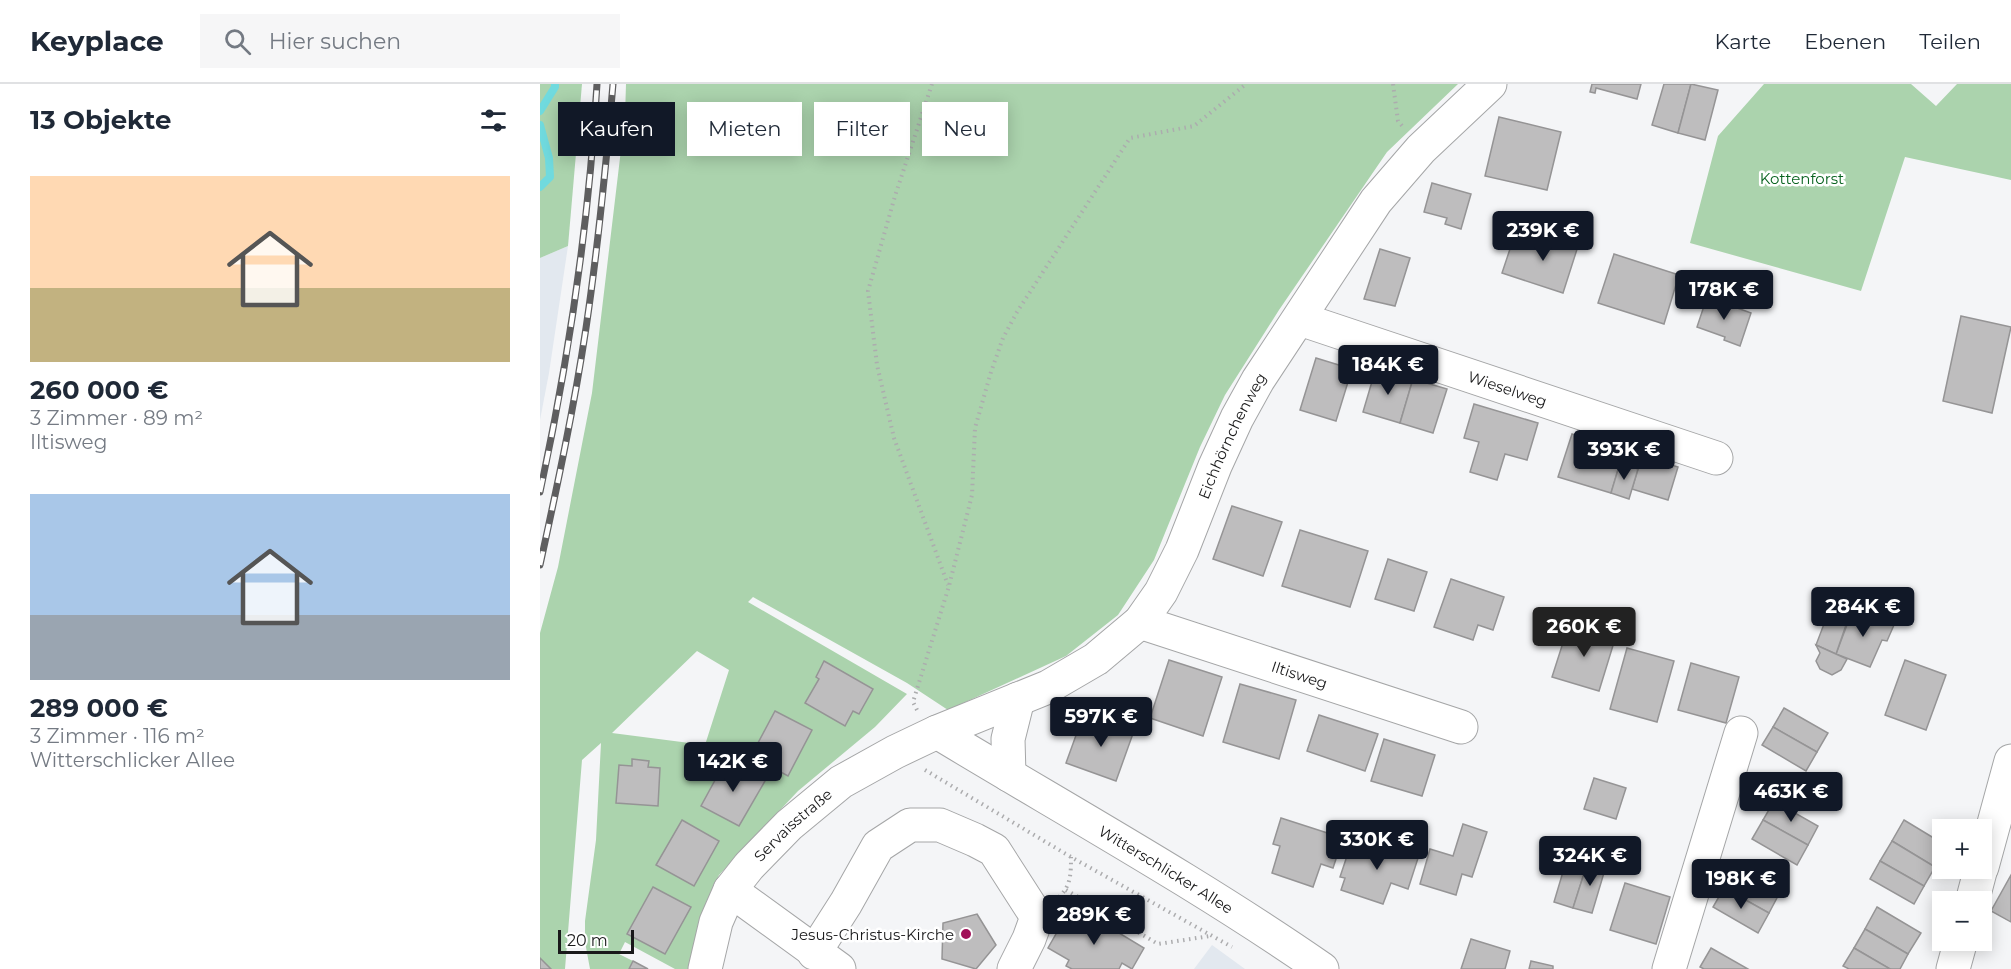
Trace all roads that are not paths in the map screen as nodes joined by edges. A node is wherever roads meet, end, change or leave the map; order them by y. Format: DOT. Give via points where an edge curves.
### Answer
graph roads {
  1 [pos="1490,84"];
  2 [pos="1300,319"];
  3 [pos="1716,458"];
  4 [pos="1140,622"];
  5 [pos="1018,699"];
  6 [pos="1461,727"];
  7 [pos="938,732"];
  8 [pos="1741,733"];
  9 [pos="2011,761"];
  10 [pos="1008,775"];
  11 [pos="1992,829"];
  12 [pos="730,890"];
  13 [pos="1958,951"];
  14 [pos="827,961"];
  15 [pos="705,969"];
  16 [pos="1014,969"];
  17 [pos="1322,969"];
  18 [pos="1669,969"];
  19 [pos="1953,969"];
  1 -- 2 [label="street, Eichhörnchenweg" via="1421,149 1376,201"];
  2 -- 3 [label="street, Wieselweg"];
  2 -- 4 [label="street, Eichhörnchenweg" via="1237,418 1182,550 1161,592"];
  4 -- 5 [label="street, Eichhörnchenweg" via="1096,659 1048,687"];
  4 -- 6 [label="street, Iltisweg"];
  5 -- 7 [label="street, Eichhörnchenweg"];
  5 -- 10 [label="street" via="1008,738"];
  7 -- 10 [label="street, Witterschlicker Allee"];
  7 -- 12 [label="street, Servaisstraße" via="841,782 789,825"];
  8 -- 18 [label="street"];
  9 -- 11 [label="street"];
  10 -- 17 [label="street, Witterschlicker Allee" via="1173,872"];
  12 -- 14 [label="street"];
  12 -- 15 [label="street, Servaisstraße" via="716,922"];
  13 -- 19 [label="street"];
  14 -- 16 [label="street" via="846,903 878,846 910,825 940,825 994,850 1037,917"];
}
